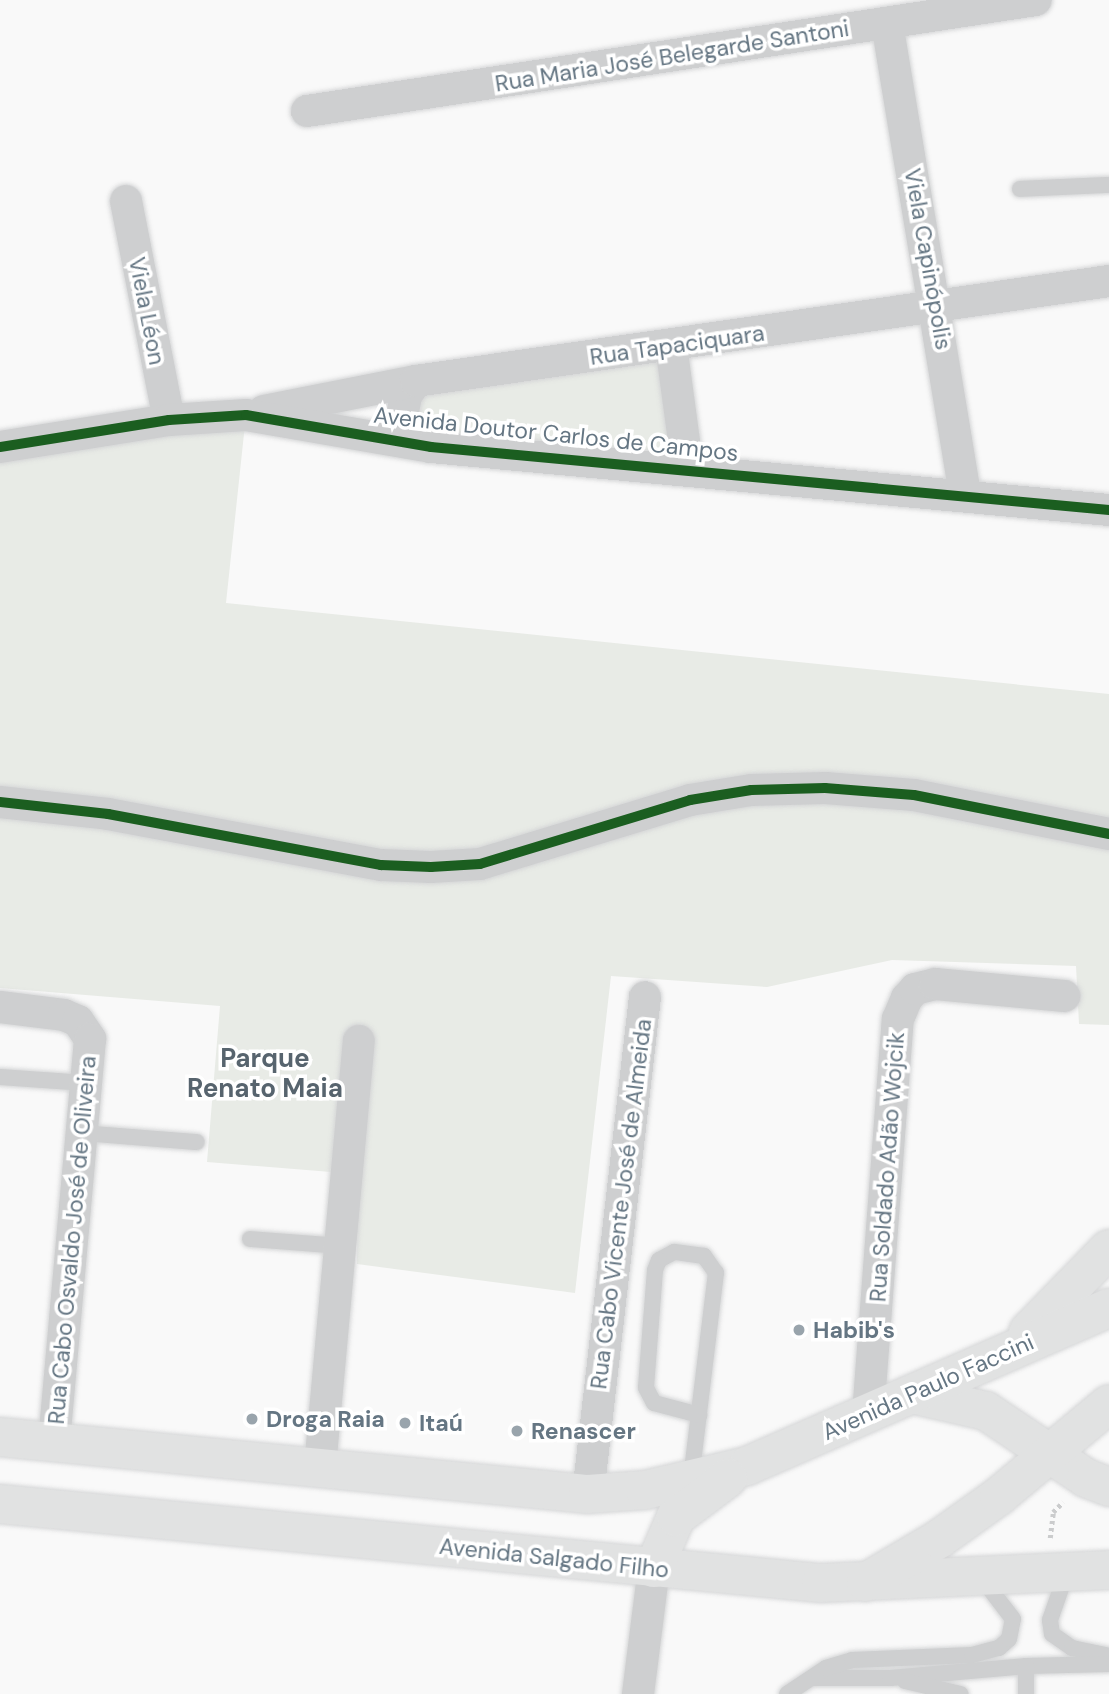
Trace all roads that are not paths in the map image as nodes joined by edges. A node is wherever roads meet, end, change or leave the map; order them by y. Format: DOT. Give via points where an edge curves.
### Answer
graph roads {
  1 [pos="1036,0"];
  2 [pos="887,23"];
  3 [pos="307,111"];
  4 [pos="1109,185"];
  5 [pos="1020,189"];
  6 [pos="126,201"];
  7 [pos="1109,281"];
  8 [pos="937,309"];
  9 [pos="671,345"];
  10 [pos="415,381"];
  11 [pos="246,415"];
  12 [pos="169,420"];
  13 [pos="0,447"];
  14 [pos="431,447"];
  15 [pos="688,470"];
  16 [pos="965,495"];
  17 [pos="1109,509"];
  18 [pos="0,802"];
  19 [pos="1109,834"];
  20 [pos="1064,996"];
  21 [pos="645,997"];
  22 [pos="0,1007"];
  23 [pos="359,1041"];
  24 [pos="0,1077"];
  25 [pos="86,1083"];
  26 [pos="82,1133"];
  27 [pos="197,1142"];
  28 [pos="250,1239"];
  29 [pos="340,1246"];
  30 [pos="1109,1249"];
  31 [pos="1109,1308"];
  32 [pos="1006,1352"];
  33 [pos="916,1395"];
  34 [pos="1109,1404"];
  35 [pos="699,1415"];
  36 [pos="868,1415"];
  37 [pos="0,1437"];
  38 [pos="54,1441"];
  39 [pos="1047,1454"];
  40 [pos="747,1465"];
  41 [pos="320,1467"];
  42 [pos="691,1479"];
  43 [pos="1109,1487"];
  44 [pos="587,1494"];
  45 [pos="0,1504"];
  46 [pos="1057,1561"];
  47 [pos="654,1568"];
  48 [pos="1109,1570"];
  49 [pos="982,1579"];
  50 [pos="861,1585"];
  51 [pos="1109,1656"];
  52 [pos="1109,1664"];
  53 [pos="1026,1667"];
  54 [pos="809,1678"];
  55 [pos="890,1678"];
  56 [pos="638,1694"];
  57 [pos="787,1694"];
  58 [pos="961,1694"];
  59 [pos="1027,1694"];
  1 -- 2 [label="street, Rua Maria José Belegarde Santoni"];
  2 -- 3 [label="street, Rua Maria José Belegarde Santoni"];
  2 -- 8 [label="street, Viela Capinópolis"];
  4 -- 5 [label="lane"];
  6 -- 12 [label="street, Viela Léon"];
  7 -- 8 [label="street, Rua Tapaciquara"];
  8 -- 9 [label="street, Rua Tapaciquara"];
  8 -- 16 [label="street, Viela Capinópolis"];
  9 -- 10 [label="street, Rua Tapaciquara"];
  9 -- 15 [label="street"];
  10 -- 11 [label="street, Rua Tapaciquara"];
  10 -- 14 [label="street" via="402,416 411,433"];
  11 -- 12 [label="street, Avenida Doutor Carlos de Campos"];
  11 -- 14 [label="street, Avenida Doutor Carlos de Campos"];
  12 -- 13 [label="street, Avenida Doutor Carlos de Campos"];
  14 -- 15 [label="street, Avenida Doutor Carlos de Campos"];
  15 -- 16 [label="street, Avenida Doutor Carlos de Campos"];
  16 -- 17 [label="street, Avenida Doutor Carlos de Campos"];
  18 -- 19 [label="street" via="120,816 381,865 431,867 480,864 690,800 751,790 825,788 914,795"];
  20 -- 36 [label="street, Rua Soldado Adão Wojcik" via="935,984 915,989 907,998 898,1020"];
  21 -- 44 [label="street, Rua Cabo Vicente José de Almeida"];
  22 -- 25 [label="street, Rua Cabo Osvaldo José de Oliveira" via="78,1021 90,1038"];
  23 -- 29 [label="street"];
  24 -- 25 [label="lane"];
  25 -- 26 [label="street, Rua Cabo Osvaldo José de Oliveira"];
  26 -- 27 [label="lane"];
  26 -- 38 [label="street, Rua Cabo Osvaldo José de Oliveira"];
  28 -- 29 [label="lane"];
  29 -- 41 [label="street"];
  30 -- 32 [label="main road"];
  31 -- 32 [label="main road, Avenida Paulo Faccini"];
  32 -- 33 [label="main road, Avenida Paulo Faccini"];
  33 -- 36 [label="main road, Avenida Paulo Faccini"];
  33 -- 39 [label="main road" via="986,1411"];
  34 -- 39 [label="main road"];
  35 -- 35 [label="lane" via="716,1273 704,1256 674,1252 659,1260 655,1270 646,1388 653,1403"];
  35 -- 42 [label="lane"];
  36 -- 40 [label="main road, Avenida Paulo Faccini"];
  37 -- 38 [label="main road"];
  38 -- 41 [label="main road"];
  39 -- 43 [label="main road"];
  39 -- 50 [label="main road" via="939,1539"];
  40 -- 42 [label="main road"];
  40 -- 47 [label="main road" via="676,1517"];
  41 -- 44 [label="main road"];
  42 -- 44 [label="main road" via="645,1490"];
  45 -- 47 [label="main road, Avenida Salgado Filho"];
  46 -- 48 [label="main road, Avenida Salgado Filho"];
  46 -- 49 [label="main road, Avenida Salgado Filho"];
  46 -- 51 [label="lane" via="1052,1633 1072,1648"];
  47 -- 50 [label="main road, Avenida Salgado Filho"];
  47 -- 56 [label="street"];
  49 -- 50 [label="main road, Avenida Salgado Filho"];
  49 -- 54 [label="lane" via="1013,1619 1009,1639 999,1648 949,1657 852,1660"];
  52 -- 53 [label="lane"];
  53 -- 55 [label="lane"];
  53 -- 59 [label="lane"];
  54 -- 55 [label="lane"];
  54 -- 57 [label="lane"];
  55 -- 58 [label="lane"];
}
